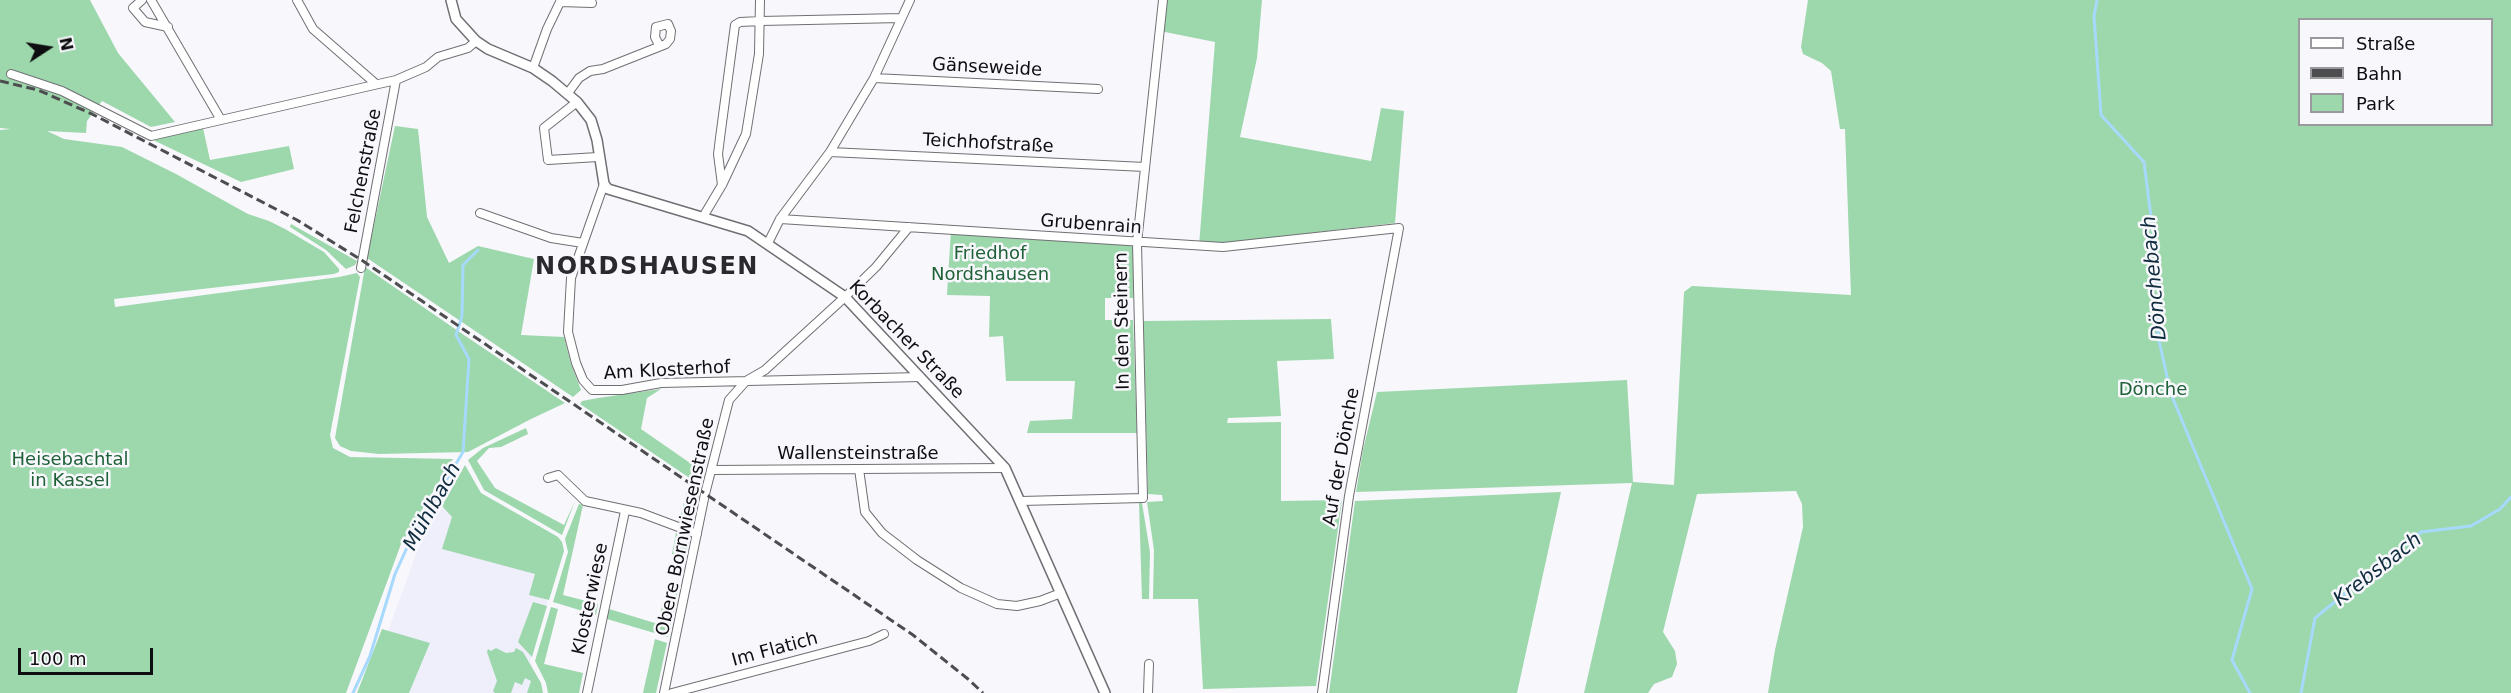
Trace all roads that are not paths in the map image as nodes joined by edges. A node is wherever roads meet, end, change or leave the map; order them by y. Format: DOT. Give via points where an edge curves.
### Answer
graph roads {
  1 [pos="142,0"];
  2 [pos="151,0"];
  3 [pos="297,0"];
  4 [pos="451,0"];
  5 [pos="760,0"];
  6 [pos="910,0"];
  7 [pos="1163,0"];
  8 [pos="560,1"];
  9 [pos="592,3"];
  10 [pos="901,18"];
  11 [pos="761,21"];
  12 [pos="168,27"];
  13 [pos="476,41"];
  14 [pos="659,45"];
  15 [pos="533,68"];
  16 [pos="11,74"];
  17 [pos="874,78"];
  18 [pos="396,80"];
  19 [pos="376,84"];
  20 [pos="1098,88"];
  21 [pos="568,93"];
  22 [pos="577,102"];
  23 [pos="221,120"];
  24 [pos="830,152"];
  25 [pos="598,157"];
  26 [pos="1145,167"];
  27 [pos="604,184"];
  28 [pos="722,185"];
  29 [pos="480,213"];
  30 [pos="704,217"];
  31 [pos="780,219"];
  32 [pos="909,227"];
  33 [pos="1399,228"];
  34 [pos="583,243"];
  35 [pos="768,243"];
  36 [pos="1137,243"];
  37 [pos="361,268"];
  38 [pos="845,297"];
  39 [pos="920,377"];
  40 [pos="746,381"];
  41 [pos="1005,468"];
  42 [pos="860,469"];
  43 [pos="711,470"];
  44 [pos="548,478"];
  45 [pos="1021,501"];
  46 [pos="626,511"];
  47 [pos="697,534"];
  48 [pos="1061,593"];
  49 [pos="884,634"];
  50 [pos="1149,664"];
  51 [pos="586,693"];
  52 [pos="664,693"];
  53 [pos="672,693"];
  54 [pos="1105,693"];
  55 [pos="1148,693"];
  56 [pos="1322,693"];
  1 -- 12 [label="street" via="133,8 145,22"];
  2 -- 12 [label="street"];
  3 -- 19 [label="street" via="313,28"];
  4 -- 13 [label="street" via="456,18"];
  5 -- 11 [label="street"];
  6 -- 10 [label="street"];
  7 -- 26 [label="street, In den Steinern"];
  8 -- 9 [label="street"];
  8 -- 15 [label="street"];
  10 -- 11 [label="street"];
  10 -- 17 [label="street"];
  11 -- 28 [label="street" via="746,134"];
  11 -- 28 [label="street" via="740,22 733,32 718,154"];
  12 -- 23 [label="street"];
  13 -- 15 [label="street"];
  13 -- 18 [label="street, Felchenstraße"];
  14 -- 21 [label="street" via="590,71"];
  15 -- 21 [label="street"];
  16 -- 23 [label="street, Felchenstraße" via="62,91 151,136"];
  17 -- 20 [label="street, Gänseweide"];
  17 -- 24 [label="street"];
  18 -- 19 [label="street, Felchenstraße"];
  18 -- 37 [label="street, Felchenstraße"];
  19 -- 23 [label="street, Felchenstraße"];
  21 -- 22 [label="street"];
  22 -- 25 [label="street" via="591,120"];
  22 -- 25 [label="street" via="544,128 548,160"];
  24 -- 26 [label="street, Teichhofstraße"];
  24 -- 31 [label="street"];
  25 -- 27 [label="street"];
  26 -- 36 [label="street, In den Steinern"];
  27 -- 30 [label="street, Korbacher Straße" via="608,189"];
  27 -- 34 [label="street, Am Klosterhof"];
  28 -- 30 [label="street"];
  29 -- 34 [label="street" via="551,238"];
  30 -- 35 [label="street, Korbacher Straße" via="748,231"];
  31 -- 32 [label="street, Grubenrain"];
  31 -- 35 [label="street"];
  32 -- 36 [label="street, Grubenrain"];
  32 -- 38 [label="street, Obere Bornwiesenstraße"];
  33 -- 36 [label="street, Grubenrain" via="1222,247"];
  33 -- 56 [label="street, Auf der Dönche" via="1349,496"];
  34 -- 40 [label="street, Am Klosterhof" via="571,278 568,332 583,380 592,390"];
  35 -- 38 [label="street, Korbacher Straße"];
  36 -- 45 [label="street, In den Steinern" via="1143,498"];
  38 -- 39 [label="street, Korbacher Straße"];
  38 -- 40 [label="street, Obere Bornwiesenstraße" via="765,370"];
  39 -- 40 [label="street, Am Klosterhof"];
  39 -- 41 [label="street, Korbacher Straße"];
  40 -- 43 [label="street, Obere Bornwiesenstraße" via="729,399"];
  41 -- 42 [label="street, Wallensteinstraße"];
  41 -- 45 [label="street, Korbacher Straße"];
  42 -- 43 [label="street, Wallensteinstraße"];
  42 -- 48 [label="street" via="865,512 882,533 961,588 997,604 1017,606"];
  43 -- 47 [label="street, Obere Bornwiesenstraße"];
  44 -- 46 [label="street" via="558,475 585,501"];
  45 -- 48 [label="street, Korbacher Straße"];
  46 -- 47 [label="street" via="642,513"];
  46 -- 51 [label="street, Klosterwiese"];
  47 -- 52 [label="street, Obere Bornwiesenstraße"];
  48 -- 54 [label="street, Korbacher Straße"];
  49 -- 53 [label="street, Im Flatich"];
  50 -- 55 [label="street"];
}
